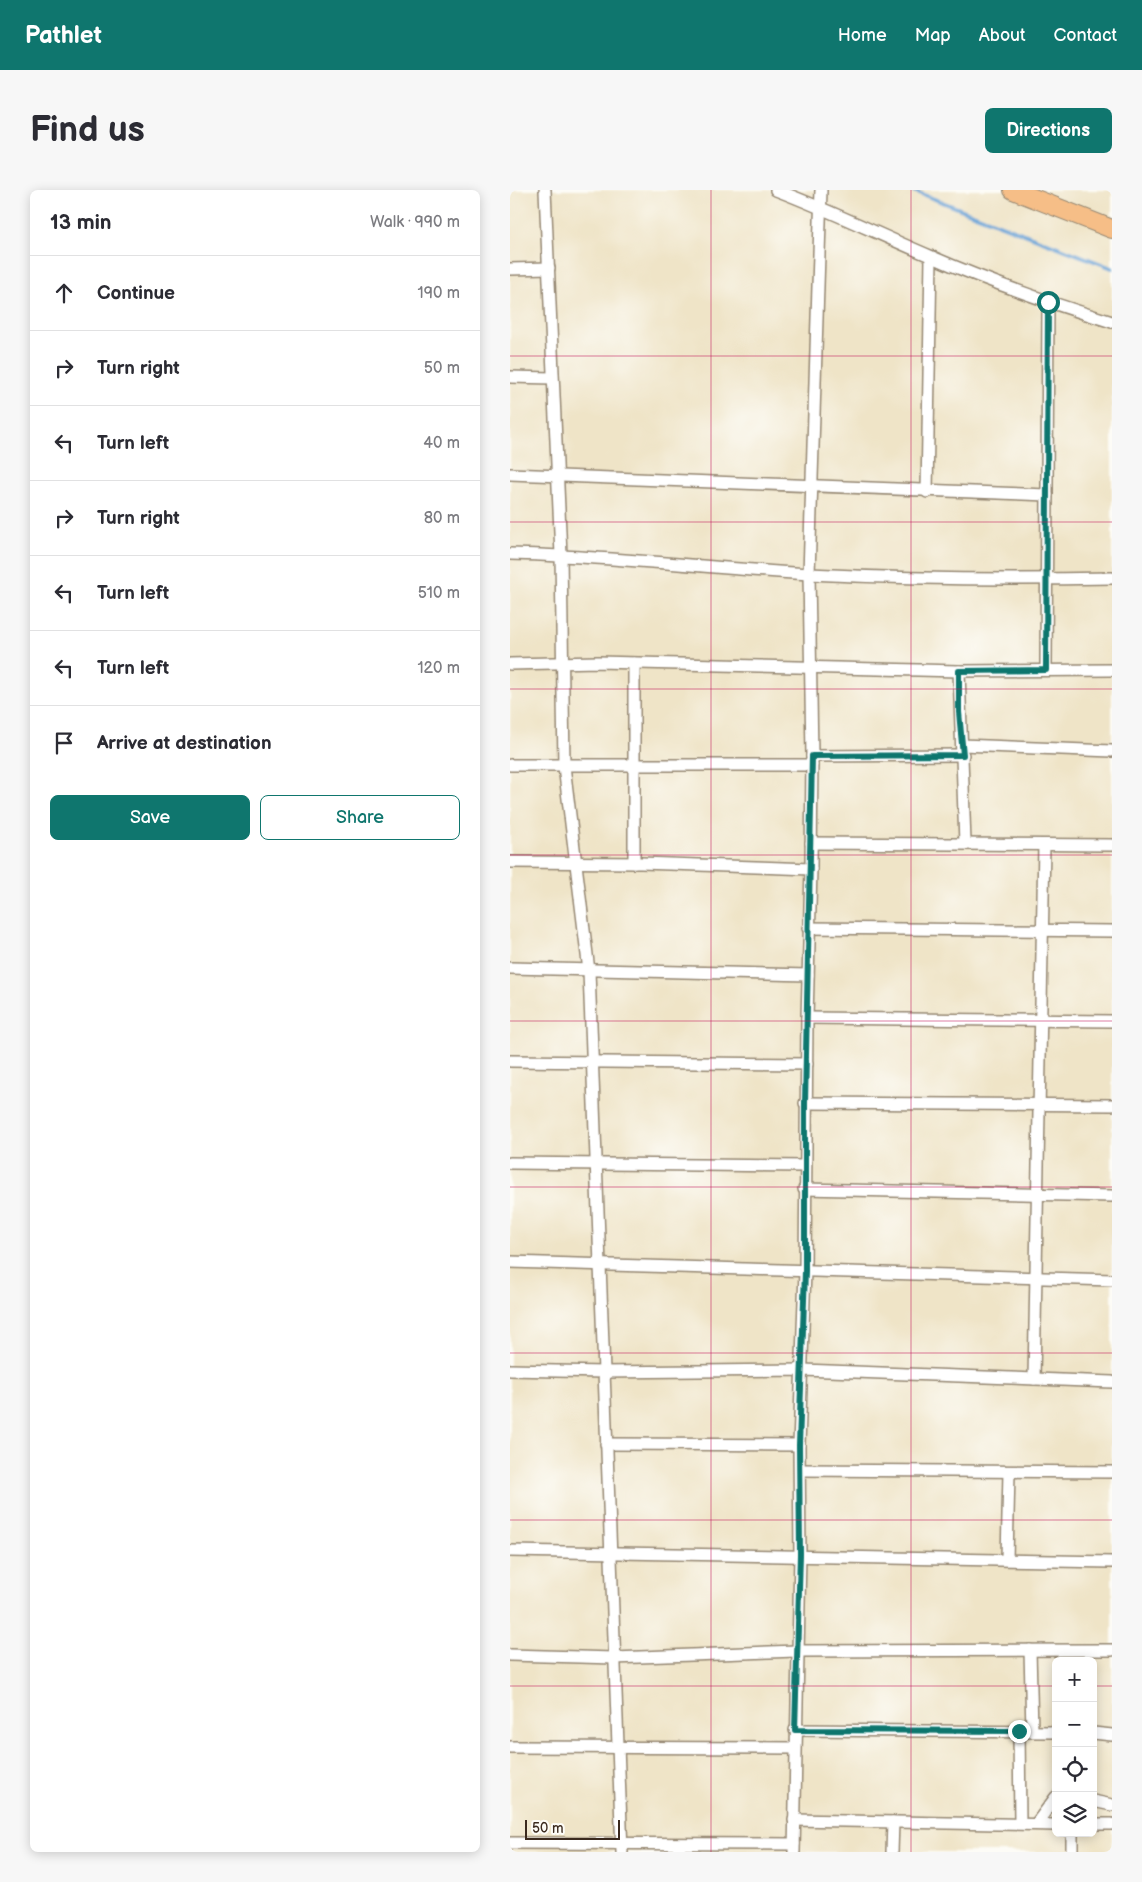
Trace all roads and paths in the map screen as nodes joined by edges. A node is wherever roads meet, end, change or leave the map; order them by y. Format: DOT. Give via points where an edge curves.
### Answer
graph roads {
  1 [pos="545,190"];
  2 [pos="776,190"];
  3 [pos="821,190"];
  4 [pos="1020,191"];
  5 [pos="821,207"];
  6 [pos="1112,230"];
  7 [pos="931,257"];
  8 [pos="549,268"];
  9 [pos="510,270"];
  10 [pos="1048,302"];
  11 [pos="1112,322"];
  12 [pos="510,377"];
  13 [pos="552,378"];
  14 [pos="510,474"];
  15 [pos="556,475"];
  16 [pos="812,486"];
  17 [pos="927,492"];
  18 [pos="1047,495"];
  19 [pos="510,554"];
  20 [pos="561,555"];
  21 [pos="809,574"];
  22 [pos="1112,578"];
  23 [pos="1046,580"];
  24 [pos="564,663"];
  25 [pos="634,663"];
  26 [pos="510,664"];
  27 [pos="810,667"];
  28 [pos="1046,670"];
  29 [pos="1112,670"];
  30 [pos="959,671"];
  31 [pos="962,750"];
  32 [pos="1112,751"];
  33 [pos="812,761"];
  34 [pos="510,765"];
  35 [pos="564,766"];
  36 [pos="635,766"];
  37 [pos="810,843"];
  38 [pos="965,844"];
  39 [pos="1044,845"];
  40 [pos="1112,845"];
  41 [pos="510,862"];
  42 [pos="574,863"];
  43 [pos="634,863"];
  44 [pos="811,869"];
  45 [pos="808,928"];
  46 [pos="1044,929"];
  47 [pos="1112,931"];
  48 [pos="510,968"];
  49 [pos="589,971"];
  50 [pos="808,974"];
  51 [pos="807,1018"];
  52 [pos="1041,1020"];
  53 [pos="1112,1021"];
  54 [pos="510,1061"];
  55 [pos="592,1063"];
  56 [pos="807,1064"];
  57 [pos="805,1103"];
  58 [pos="1038,1104"];
  59 [pos="1112,1105"];
  60 [pos="510,1163"];
  61 [pos="595,1165"];
  62 [pos="805,1166"];
  63 [pos="804,1189"];
  64 [pos="1038,1194"];
  65 [pos="1112,1196"];
  66 [pos="510,1262"];
  67 [pos="599,1264"];
  68 [pos="805,1271"];
  69 [pos="1035,1279"];
  70 [pos="1112,1280"];
  71 [pos="510,1370"];
  72 [pos="803,1370"];
  73 [pos="603,1372"];
  74 [pos="1034,1379"];
  75 [pos="1112,1382"];
  76 [pos="606,1444"];
  77 [pos="799,1445"];
  78 [pos="800,1470"];
  79 [pos="1009,1472"];
  80 [pos="1112,1472"];
  81 [pos="510,1551"];
  82 [pos="610,1552"];
  83 [pos="800,1554"];
  84 [pos="1007,1559"];
  85 [pos="1112,1562"];
  86 [pos="796,1650"];
  87 [pos="1030,1650"];
  88 [pos="1112,1650"];
  89 [pos="510,1655"];
  90 [pos="614,1658"];
  91 [pos="795,1730"];
  92 [pos="1019,1731"];
  93 [pos="1032,1731"];
  94 [pos="1052,1732"];
  95 [pos="1097,1733"];
  96 [pos="1112,1735"];
  97 [pos="618,1746"];
  98 [pos="510,1747"];
  99 [pos="795,1748"];
  100 [pos="1052,1802"];
  101 [pos="1097,1802"];
  102 [pos="1112,1805"];
  103 [pos="794,1820"];
  104 [pos="892,1822"];
  105 [pos="1020,1823"];
  106 [pos="1036,1824"];
  107 [pos="1052,1824"];
  108 [pos="1097,1824"];
  109 [pos="1112,1824"];
  110 [pos="1072,1837"];
  111 [pos="510,1843"];
  112 [pos="622,1848"];
  113 [pos="794,1848"];
  114 [pos="892,1852"];
  115 [pos="1072,1852"];
  1 -- 8 [label="street"];
  2 -- 5 [label="street"];
  3 -- 5 [label="street"];
  4 -- 6 [label="main road"];
  5 -- 7 [label="street"];
  5 -- 16 [label="street"];
  7 -- 10 [label="street"];
  7 -- 17 [label="street"];
  8 -- 9 [label="street"];
  8 -- 13 [label="street"];
  10 -- 11 [label="street"];
  10 -- 18 [label="street"];
  12 -- 13 [label="street"];
  13 -- 15 [label="street"];
  14 -- 15 [label="street"];
  15 -- 16 [label="street"];
  15 -- 20 [label="street"];
  16 -- 17 [label="street"];
  16 -- 21 [label="street"];
  17 -- 18 [label="street"];
  18 -- 23 [label="street"];
  19 -- 20 [label="street"];
  20 -- 21 [label="street"];
  20 -- 24 [label="street"];
  21 -- 23 [label="street"];
  21 -- 27 [label="street"];
  22 -- 23 [label="street"];
  23 -- 28 [label="street"];
  24 -- 25 [label="street"];
  24 -- 26 [label="street"];
  24 -- 35 [label="street"];
  25 -- 27 [label="street"];
  25 -- 36 [label="street"];
  27 -- 30 [label="street"];
  27 -- 33 [label="street"];
  28 -- 29 [label="street"];
  28 -- 30 [label="street"];
  30 -- 31 [label="street"];
  31 -- 32 [label="street"];
  31 -- 33 [label="street"];
  31 -- 38 [label="street"];
  33 -- 36 [label="street"];
  33 -- 37 [label="street"];
  34 -- 35 [label="street"];
  35 -- 36 [label="street"];
  35 -- 42 [label="street"];
  36 -- 43 [label="street"];
  37 -- 38 [label="street"];
  37 -- 44 [label="street"];
  38 -- 39 [label="street"];
  39 -- 40 [label="street"];
  39 -- 46 [label="street"];
  41 -- 42 [label="street"];
  42 -- 43 [label="street"];
  42 -- 49 [label="street"];
  43 -- 44 [label="street"];
  44 -- 45 [label="street"];
  45 -- 46 [label="street"];
  45 -- 50 [label="street"];
  46 -- 47 [label="street"];
  46 -- 52 [label="street"];
  48 -- 49 [label="street"];
  49 -- 50 [label="street"];
  49 -- 55 [label="street"];
  50 -- 51 [label="street"];
  51 -- 52 [label="street"];
  51 -- 56 [label="street"];
  52 -- 53 [label="street"];
  52 -- 58 [label="street"];
  54 -- 55 [label="street"];
  55 -- 56 [label="street"];
  55 -- 61 [label="street"];
  56 -- 57 [label="street"];
  57 -- 58 [label="street"];
  57 -- 62 [label="street"];
  58 -- 59 [label="street"];
  58 -- 64 [label="street"];
  60 -- 61 [label="street"];
  61 -- 62 [label="street"];
  61 -- 67 [label="street"];
  62 -- 63 [label="street"];
  63 -- 64 [label="street"];
  63 -- 68 [label="street"];
  64 -- 65 [label="street"];
  64 -- 69 [label="street"];
  66 -- 67 [label="street"];
  67 -- 68 [label="street"];
  67 -- 73 [label="street"];
  68 -- 69 [label="street"];
  68 -- 72 [label="street"];
  69 -- 70 [label="street"];
  69 -- 74 [label="street"];
  71 -- 73 [label="street"];
  72 -- 73 [label="street"];
  72 -- 74 [label="street"];
  72 -- 77 [label="street"];
  73 -- 76 [label="street"];
  74 -- 75 [label="street"];
  76 -- 77 [label="street"];
  76 -- 82 [label="street"];
  77 -- 78 [label="street"];
  78 -- 79 [label="street"];
  78 -- 83 [label="street"];
  79 -- 80 [label="street"];
  79 -- 84 [label="street"];
  81 -- 82 [label="street"];
  82 -- 83 [label="street"];
  82 -- 90 [label="street"];
  83 -- 84 [label="street"];
  83 -- 86 [label="street"];
  84 -- 85 [label="street"];
  86 -- 87 [label="street"];
  86 -- 90 [label="street"];
  86 -- 91 [label="street"];
  87 -- 88 [label="street"];
  87 -- 93 [label="street"];
  89 -- 90 [label="street"];
  90 -- 97 [label="street"];
  91 -- 92 [label="street"];
  91 -- 99 [label="street"];
  92 -- 93 [label="street"];
  92 -- 105 [label="street"];
  93 -- 94 [label="street"];
  95 -- 96 [label="street"];
  97 -- 98 [label="street"];
  97 -- 99 [label="street" via="657,1749"];
  97 -- 112 [label="street"];
  99 -- 103 [label="street"];
  100 -- 106 [label="street"];
  101 -- 102 [label="street"];
  103 -- 104 [label="street"];
  103 -- 113 [label="street"];
  104 -- 105 [label="street"];
  104 -- 114 [label="street"];
  105 -- 106 [label="street"];
  106 -- 107 [label="street"];
  108 -- 109 [label="street"];
  110 -- 115 [label="street"];
  111 -- 112 [label="street"];
  112 -- 113 [label="street"];
}
